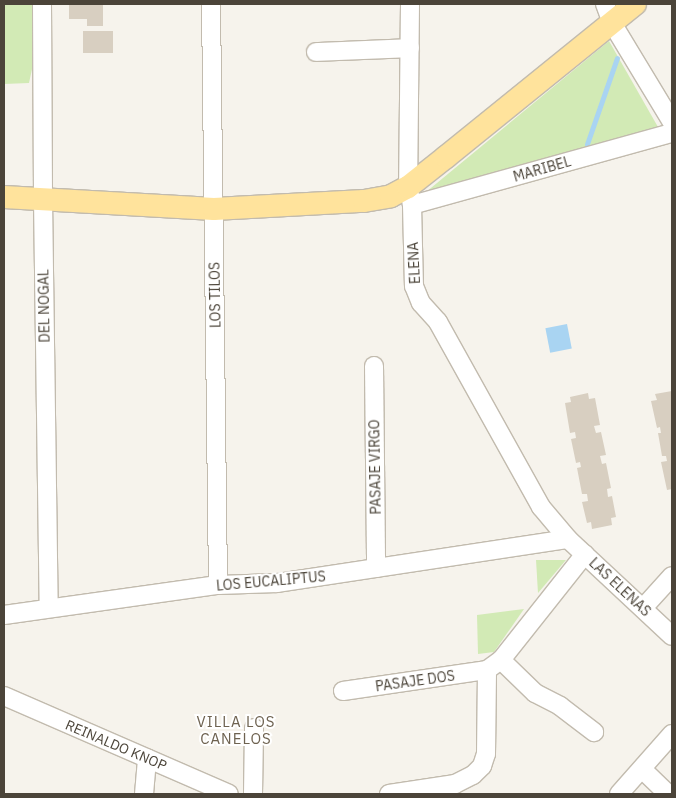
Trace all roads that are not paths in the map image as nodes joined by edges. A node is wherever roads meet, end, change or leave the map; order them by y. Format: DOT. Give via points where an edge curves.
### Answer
graph roads {
  1 [pos="42,4"];
  2 [pos="211,4"];
  3 [pos="410,4"];
  4 [pos="635,4"];
  5 [pos="609,13"];
  6 [pos="410,48"];
  7 [pos="316,52"];
  8 [pos="672,122"];
  9 [pos="672,133"];
  10 [pos="410,196"];
  11 [pos="4,197"];
  12 [pos="42,199"];
  13 [pos="214,209"];
  14 [pos="374,366"];
  15 [pos="568,539"];
  16 [pos="585,554"];
  17 [pos="376,568"];
  18 [pos="672,576"];
  19 [pos="218,586"];
  20 [pos="49,608"];
  21 [pos="643,608"];
  22 [pos="4,615"];
  23 [pos="672,636"];
  24 [pos="494,665"];
  25 [pos="343,691"];
  26 [pos="4,696"];
  27 [pos="254,728"];
  28 [pos="594,732"];
  29 [pos="672,734"];
  30 [pos="147,758"];
  31 [pos="642,769"];
  32 [pos="144,794"];
  33 [pos="229,794"];
  34 [pos="253,794"];
  35 [pos="389,794"];
  36 [pos="619,794"];
  37 [pos="668,794"];
  1 -- 12 [label="street, DEL NOGAL"];
  2 -- 13 [label="street, LOS TILOS"];
  3 -- 6 [label="street, ELENA"];
  4 -- 5 [label="main road"];
  5 -- 8 [label="street"];
  5 -- 10 [label="main road"];
  6 -- 7 [label="street"];
  6 -- 10 [label="street, ELENA"];
  9 -- 10 [label="street, MARIBEL"];
  10 -- 13 [label="main road"];
  10 -- 15 [label="street, ELENA" via="414,286 420,303 438,322 542,507"];
  11 -- 12 [label="main road"];
  12 -- 13 [label="main road"];
  12 -- 20 [label="street, DEL NOGAL"];
  13 -- 19 [label="street, LOS TILOS"];
  14 -- 17 [label="street, PASAJE VIRGO"];
  15 -- 16 [label="street, LAS ELENAS"];
  15 -- 17 [label="street, LOS EUCALIPTUS"];
  16 -- 21 [label="street, LAS ELENAS"];
  16 -- 24 [label="street"];
  17 -- 19 [label="street, LOS EUCALIPTUS" via="278,583"];
  18 -- 21 [label="street"];
  19 -- 20 [label="street, LOS EUCALIPTUS"];
  20 -- 22 [label="street, LOS EUCALIPTUS"];
  21 -- 23 [label="street, LAS ELENAS"];
  24 -- 25 [label="street, PASAJE DOS"];
  24 -- 28 [label="street" via="560,706"];
  24 -- 35 [label="street" via="486,754 482,766 473,776 455,784"];
  26 -- 30 [label="street, REINALDO KNOP"];
  27 -- 34 [label="street"];
  29 -- 31 [label="street"];
  30 -- 32 [label="street"];
  30 -- 33 [label="street, REINALDO KNOP"];
  31 -- 36 [label="street"];
  31 -- 37 [label="street"];
}
